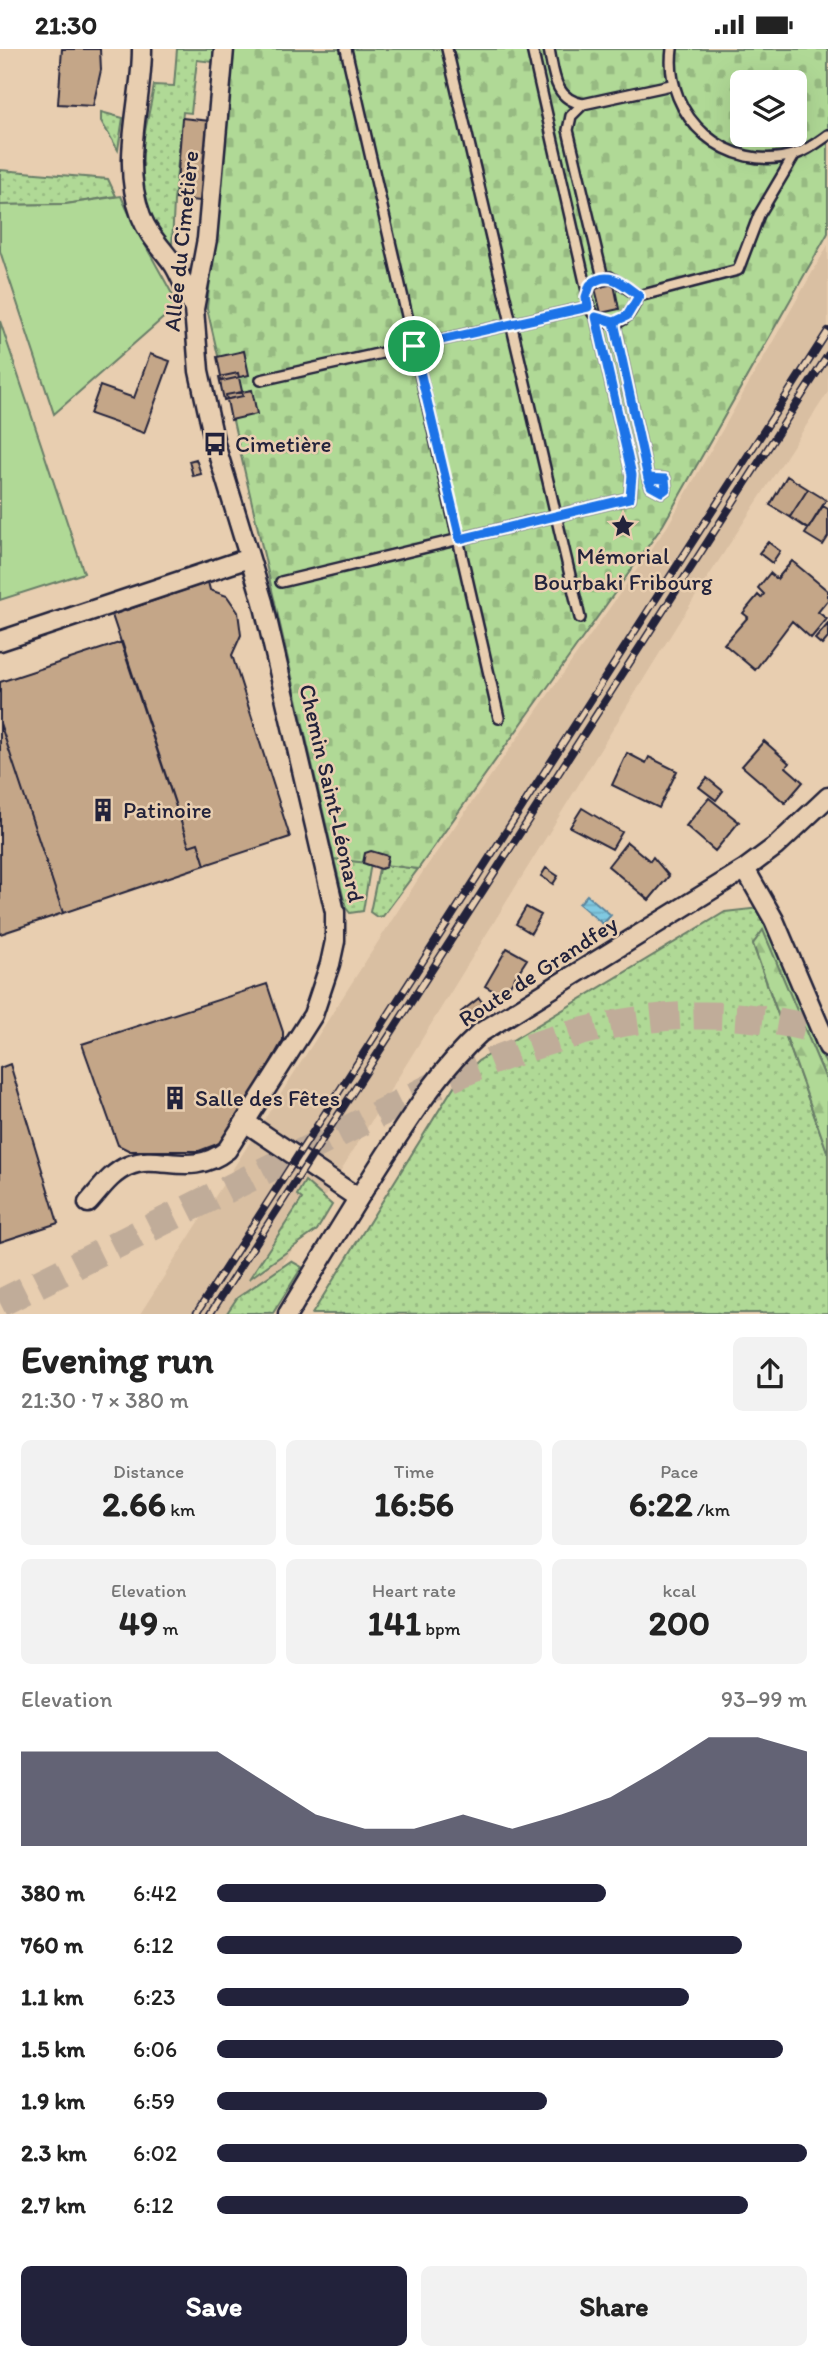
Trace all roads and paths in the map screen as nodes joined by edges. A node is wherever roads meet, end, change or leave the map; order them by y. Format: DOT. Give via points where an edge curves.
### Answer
graph roads {
  1 [pos="142,49"];
  2 [pos="224,49"];
  3 [pos="346,49"];
  4 [pos="447,49"];
  5 [pos="531,49"];
  6 [pos="549,49"];
  7 [pos="672,49"];
  8 [pos="671,85"];
  9 [pos="583,104"];
  10 [pos="828,135"];
  11 [pos="795,154"];
  12 [pos="603,278"];
  13 [pos="587,291"];
  14 [pos="639,296"];
  15 [pos="588,307"];
  16 [pos="194,309"];
  17 [pos="596,317"];
  18 [pos="614,322"];
  19 [pos="511,323"];
  20 [pos="414,346"];
  21 [pos="261,380"];
  22 [pos="648,478"];
  23 [pos="556,517"];
  24 [pos="460,539"];
  25 [pos="249,558"];
  26 [pos="281,582"];
  27 [pos="580,618"];
  28 [pos="0,641"];
  29 [pos="499,718"];
  30 [pos="828,797"];
  31 [pos="745,869"];
  32 [pos="828,1047"];
  33 [pos="245,1122"];
  34 [pos="358,1198"];
  35 [pos="88,1203"];
  36 [pos="288,1314"];
  1 -- 16 [label="street" via="131,153 134,194 141,217 174,265"];
  2 -- 16 [label="street, Allée du Cimetière" via="207,239"];
  3 -- 20 [label="lane"];
  4 -- 19 [label="lane"];
  5 -- 13 [label="lane"];
  6 -- 9 [label="lane" via="560,93 568,101"];
  7 -- 8 [label="lane"];
  8 -- 9 [label="lane"];
  8 -- 11 [label="lane" via="688,118 721,145 753,156"];
  9 -- 12 [label="lane" via="571,116 568,130"];
  10 -- 11 [label="lane"];
  11 -- 14 [label="lane" via="760,215 738,270"];
  12 -- 13 [label="lane"];
  12 -- 14 [label="lane" via="618,280"];
  13 -- 15 [label="lane"];
  14 -- 18 [label="lane" via="627,316"];
  15 -- 17 [label="lane"];
  15 -- 19 [label="lane"];
  16 -- 25 [label="street, Allée du Cimetière" via="201,382"];
  17 -- 18 [label="lane"];
  17 -- 23 [label="lane" via="633,492 626,501"];
  18 -- 22 [label="lane"];
  19 -- 20 [label="lane"];
  19 -- 23 [label="lane"];
  20 -- 21 [label="lane"];
  20 -- 24 [label="lane"];
  23 -- 24 [label="lane"];
  23 -- 27 [label="lane"];
  24 -- 26 [label="lane"];
  24 -- 29 [label="lane"];
  25 -- 28 [label="street"];
  25 -- 33 [label="street, Chemin Saint-Léonard" via="332,889 335,922 330,964 313,1015"];
  30 -- 31 [label="street, Route de Grandfey"];
  31 -- 32 [label="street" via="774,920"];
  31 -- 34 [label="street, Route de Grandfey" via="480,1033 436,1078"];
  33 -- 34 [label="street"];
  33 -- 35 [label="street, Chemin Saint-Léonard" via="227,1150 214,1160 131,1164 116,1172"];
  34 -- 36 [label="street, Route de Grandfey"];
}
